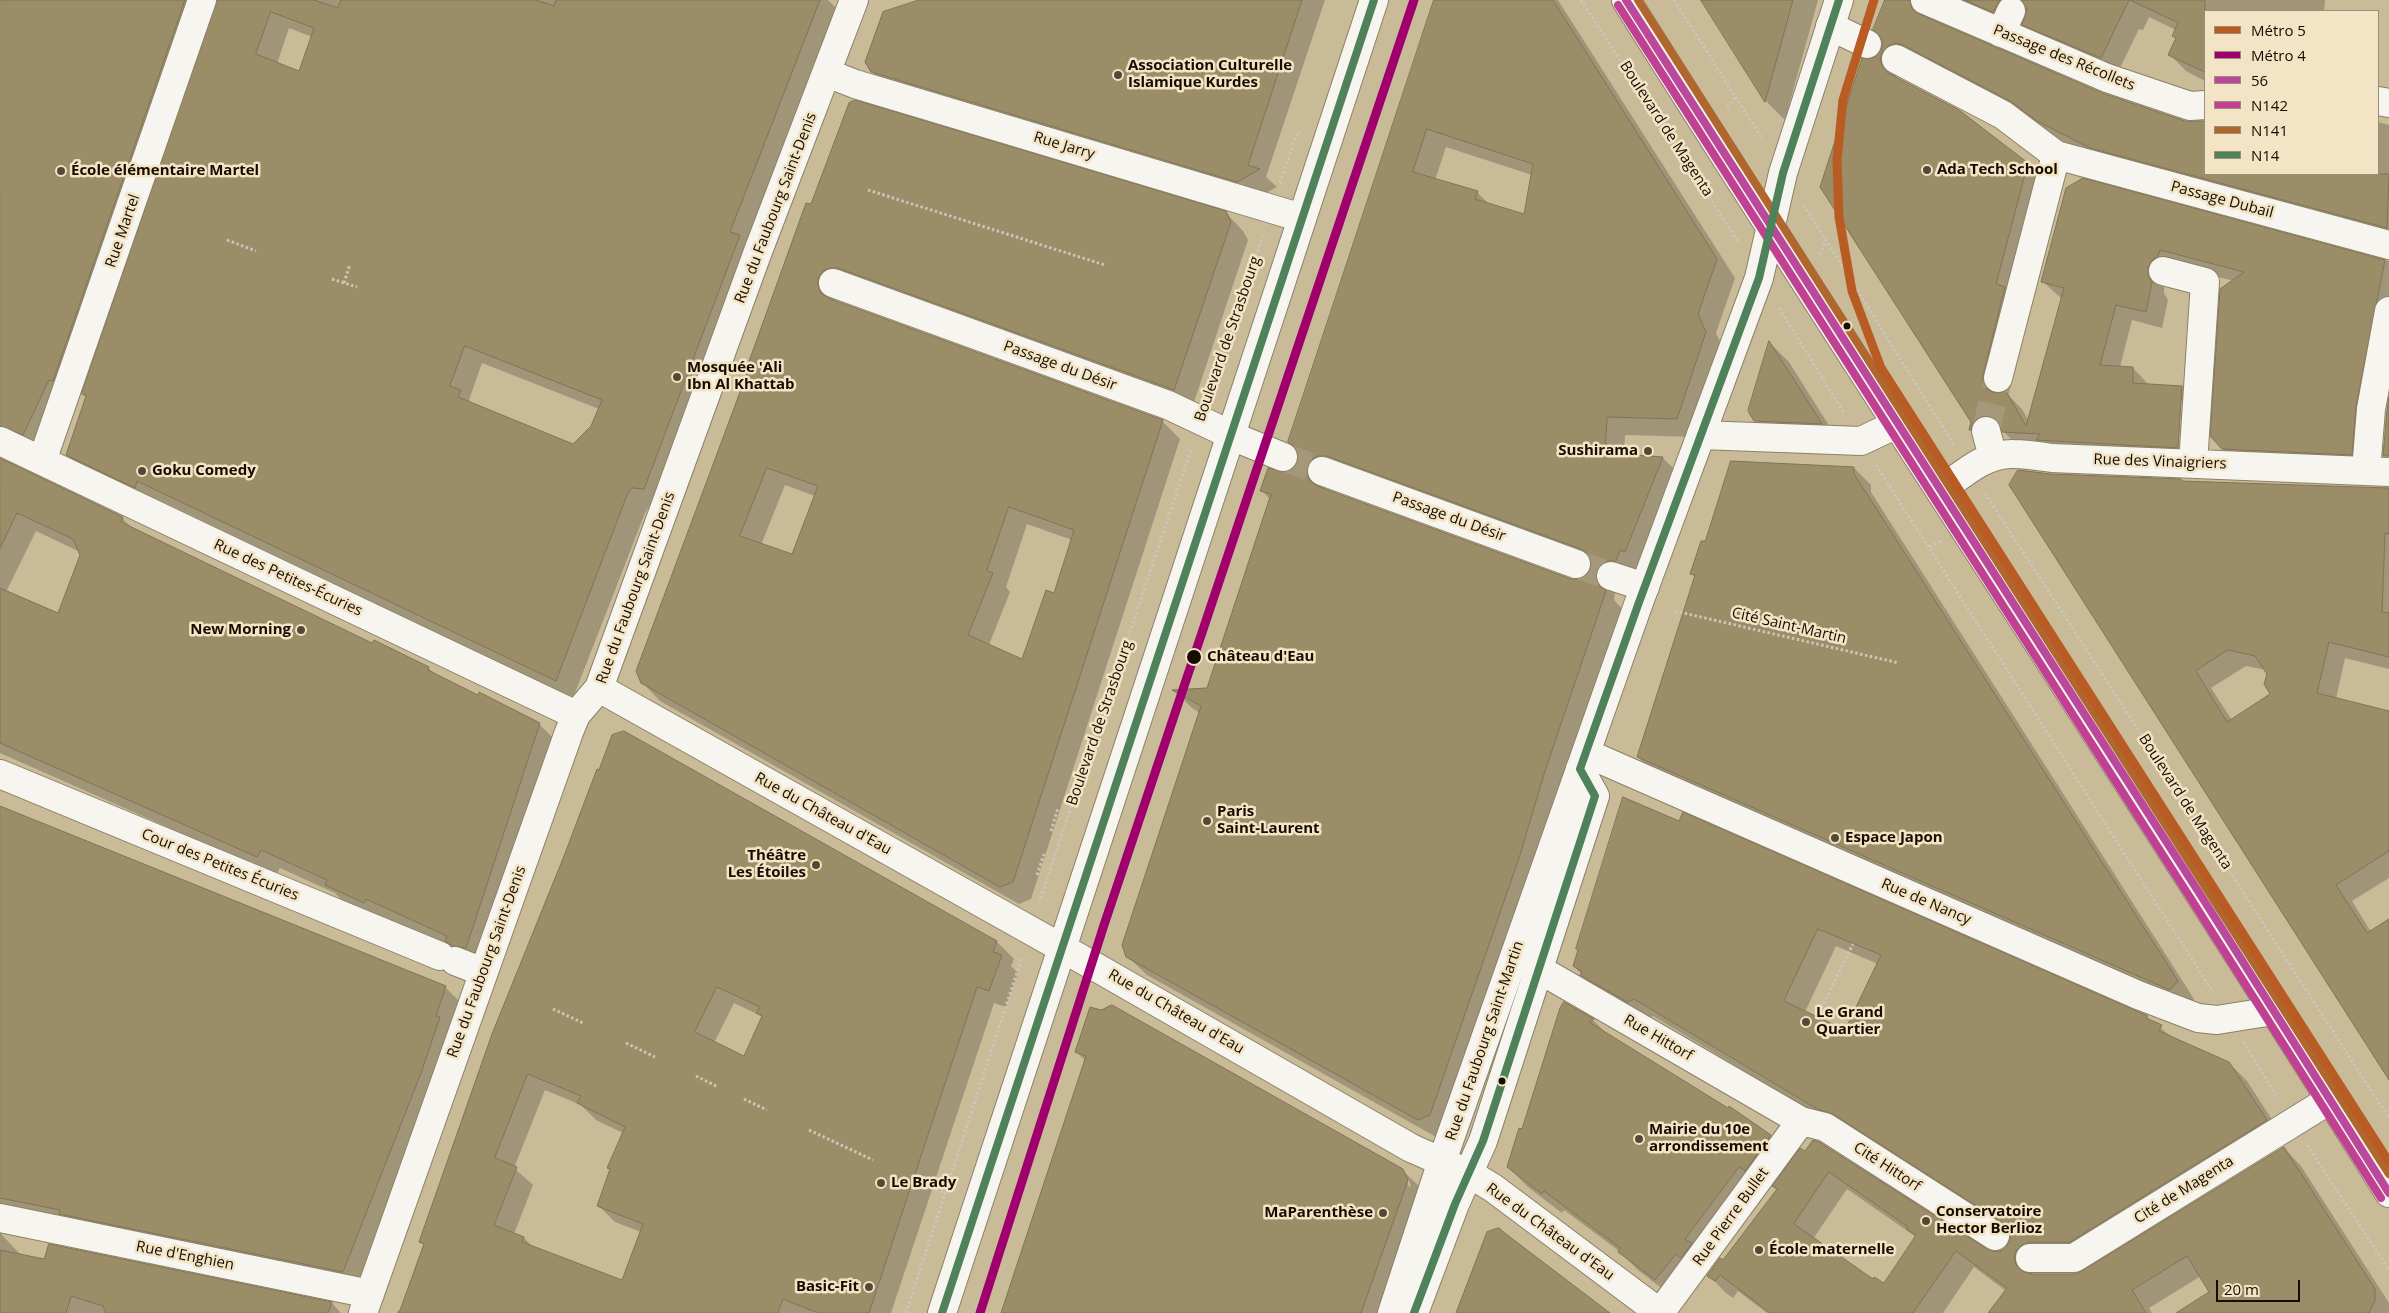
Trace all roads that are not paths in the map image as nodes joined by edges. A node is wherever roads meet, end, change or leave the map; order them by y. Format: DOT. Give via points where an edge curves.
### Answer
graph roads {
  1 [pos="202,0"];
  2 [pos="854,0"];
  3 [pos="1374,0"];
  4 [pos="1626,0"];
  5 [pos="1839,0"];
  6 [pos="1925,0"];
  7 [pos="1830,26"];
  8 [pos="1867,44"];
  9 [pos="1896,60"];
  10 [pos="827,73"];
  11 [pos="2204,105"];
  12 [pos="2056,155"];
  13 [pos="1302,218"];
  14 [pos="1772,229"];
  15 [pos="2389,245"];
  16 [pos="2162,271"];
  17 [pos="833,283"];
  18 [pos="2389,311"];
  19 [pos="1998,378"];
  20 [pos="1897,424"];
  21 [pos="1231,435"];
  22 [pos="1701,435"];
  23 [pos="0,441"];
  24 [pos="1283,457"];
  25 [pos="42,461"];
  26 [pos="2193,464"];
  27 [pos="1322,471"];
  28 [pos="2378,472"];
  29 [pos="1941,490"];
  30 [pos="1576,564"];
  31 [pos="1611,576"];
  32 [pos="1645,587"];
  33 [pos="599,688"];
  34 [pos="576,715"];
  35 [pos="1583,761"];
  36 [pos="0,774"];
  37 [pos="1062,949"];
  38 [pos="1515,956"];
  39 [pos="1539,969"];
  40 [pos="483,972"];
  41 [pos="2273,1011"];
  42 [pos="2331,1099"];
  43 [pos="1801,1121"];
  44 [pos="1442,1161"];
  45 [pos="1470,1174"];
  46 [pos="2389,1192"];
  47 [pos="0,1218"];
  48 [pos="1995,1236"];
  49 [pos="2030,1258"];
  50 [pos="366,1303"];
  51 [pos="942,1313"];
  52 [pos="1392,1313"];
  53 [pos="1414,1313"];
  54 [pos="1660,1313"];
  1 -- 25 [label="street, Rue Martel"];
  2 -- 10 [label="street, Rue du Faubourg Saint-Denis"];
  3 -- 13 [label="street, Boulevard de Strasbourg"];
  4 -- 14 [label="street"];
  5 -- 7 [label="street, Rue du Faubourg Saint-Martin"];
  6 -- 11 [label="street, Passage des Récollets" via="2006,22 2107,78 2190,106"];
  7 -- 8 [label="street"];
  7 -- 14 [label="street, Rue du Faubourg Saint-Martin" via="1783,173"];
  9 -- 12 [label="street, Passage Dubail" via="2003,115"];
  10 -- 13 [label="street, Rue Jarry"];
  10 -- 33 [label="street, Rue du Faubourg Saint-Denis" via="757,254"];
  12 -- 15 [label="street, Passage Dubail"];
  12 -- 19 [label="street"];
  13 -- 21 [label="street, Boulevard de Strasbourg"];
  14 -- 20 [label="street"];
  14 -- 22 [label="street, Rue du Faubourg Saint-Martin" via="1760,278"];
  16 -- 26 [label="street" via="2205,282"];
  17 -- 21 [label="street, Passage du Désir" via="1168,406"];
  18 -- 28 [label="street" via="2371,410"];
  20 -- 22 [label="street" via="1866,449"];
  20 -- 29 [label="street"];
  21 -- 24 [label="street, Passage du Désir"];
  21 -- 37 [label="street, Boulevard de Strasbourg"];
  22 -- 32 [label="street, Rue du Faubourg Saint-Martin"];
  23 -- 25 [label="street, Rue des Petites-Écuries"];
  25 -- 34 [label="street, Rue des Petites-Écuries"];
  26 -- 28 [label="street, Rue des Vinaigriers"];
  26 -- 29 [label="street, Rue des Vinaigriers" via="2052,458 2012,454 1989,444 1977,465"];
  27 -- 30 [label="street, Passage du Désir"];
  29 -- 41 [label="street"];
  31 -- 32 [label="street"];
  32 -- 35 [label="street, Rue du Faubourg Saint-Martin"];
  33 -- 34 [label="street, Rue du Faubourg Saint-Denis"];
  33 -- 37 [label="street, Rue du Château d'Eau"];
  34 -- 40 [label="street, Rue du Faubourg Saint-Denis"];
  35 -- 38 [label="street, Rue du Faubourg Saint-Martin"];
  35 -- 39 [label="street, Rue du Faubourg Saint-Martin" via="1595,796"];
  35 -- 41 [label="street, Rue de Nancy" via="2198,1018 2217,1020"];
  36 -- 40 [label="street, Cour des Petites Écuries"];
  37 -- 44 [label="street, Rue du Château d'Eau" via="1411,1148"];
  37 -- 51 [label="street, Boulevard de Strasbourg"];
  38 -- 39 [label="street, Rue Hittorf"];
  38 -- 44 [label="street, Rue du Faubourg Saint-Martin"];
  39 -- 43 [label="street, Rue Hittorf"];
  39 -- 45 [label="street, Rue du Faubourg Saint-Martin"];
  40 -- 50 [label="street, Rue du Faubourg Saint-Denis"];
  41 -- 42 [label="street"];
  42 -- 46 [label="street"];
  42 -- 49 [label="street, Cité de Magenta" via="2074,1258"];
  43 -- 48 [label="street, Cité Hittorf" via="1825,1127"];
  43 -- 54 [label="street, Rue Pierre Bullet"];
  44 -- 45 [label="street, Rue du Château d'Eau"];
  44 -- 52 [label="street, Rue du Faubourg Saint-Martin"];
  45 -- 53 [label="street, Rue du Faubourg Saint-Martin" via="1455,1204"];
  45 -- 54 [label="street, Rue du Château d'Eau"];
  47 -- 50 [label="street, Rue d'Enghien"];
}
